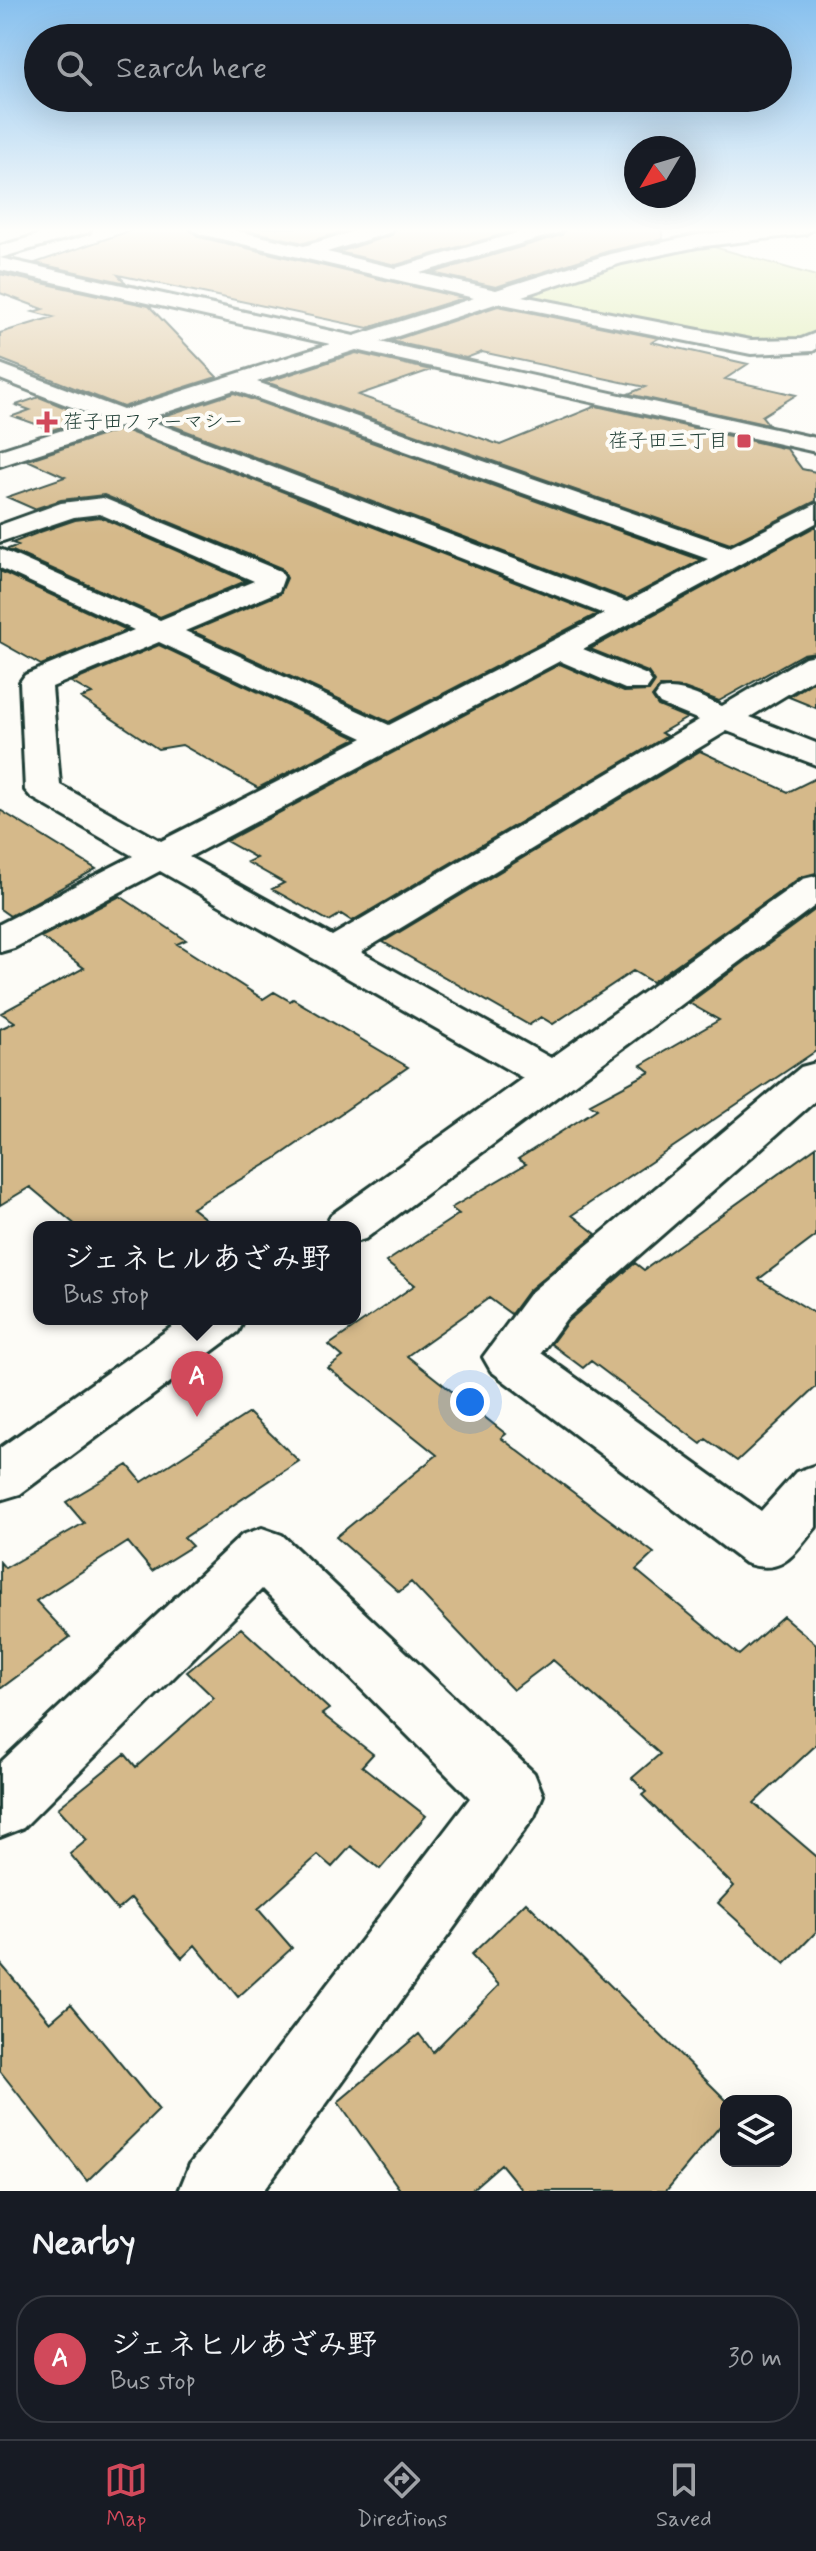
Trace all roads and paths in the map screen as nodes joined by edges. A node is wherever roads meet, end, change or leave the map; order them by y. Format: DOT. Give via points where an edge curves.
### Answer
graph roads {
  1 [pos="300,330"];
  2 [pos="397,330"];
  3 [pos="666,330"];
  4 [pos="816,340"];
  5 [pos="358,343"];
  6 [pos="0,371"];
  7 [pos="234,382"];
  8 [pos="124,418"];
  9 [pos="816,445"];
  10 [pos="0,458"];
  11 [pos="816,512"];
  12 [pos="0,534"];
  13 [pos="730,557"];
  14 [pos="7,566"];
  15 [pos="629,613"];
  16 [pos="158,631"];
  17 [pos="559,650"];
  18 [pos="816,664"];
  19 [pos="636,682"];
  20 [pos="671,697"];
  21 [pos="725,719"];
  22 [pos="391,738"];
  23 [pos="816,755"];
  24 [pos="161,856"];
  25 [pos="816,887"];
  26 [pos="0,940"];
  27 [pos="333,952"];
  28 [pos="551,1076"];
  29 [pos="816,1077"];
  30 [pos="356,1221"];
  31 [pos="212,1325"];
  32 [pos="0,1478"];
  33 [pos="816,1488"];
  34 [pos="0,1806"];
  35 [pos="217,2191"];
  1 -- 5 [label="street"];
  2 -- 5 [label="street"];
  3 -- 4 [label="street" via="751,347 805,346"];
  5 -- 7 [label="street"];
  5 -- 9 [label="street"];
  6 -- 8 [label="street"];
  7 -- 8 [label="street"];
  7 -- 13 [label="street"];
  8 -- 10 [label="street"];
  8 -- 15 [label="street"];
  11 -- 13 [label="street"];
  12 -- 16 [label="street" via="70,509 103,506 270,577 269,585"];
  13 -- 15 [label="street"];
  14 -- 16 [label="street"];
  15 -- 17 [label="street"];
  16 -- 22 [label="street"];
  16 -- 24 [label="street" via="36,682 43,790"];
  17 -- 19 [label="street"];
  17 -- 22 [label="street"];
  18 -- 21 [label="street"];
  20 -- 21 [label="street"];
  21 -- 23 [label="street"];
  21 -- 27 [label="street"];
  22 -- 24 [label="street"];
  24 -- 26 [label="street"];
  24 -- 27 [label="street"];
  25 -- 28 [label="street"];
  27 -- 28 [label="street"];
  28 -- 30 [label="street"];
  29 -- 33 [label="street" via="548,1306 509,1357 765,1546"];
  31 -- 32 [label="street"];
  34 -- 35 [label="street" via="262,1552 511,1795"];
}
